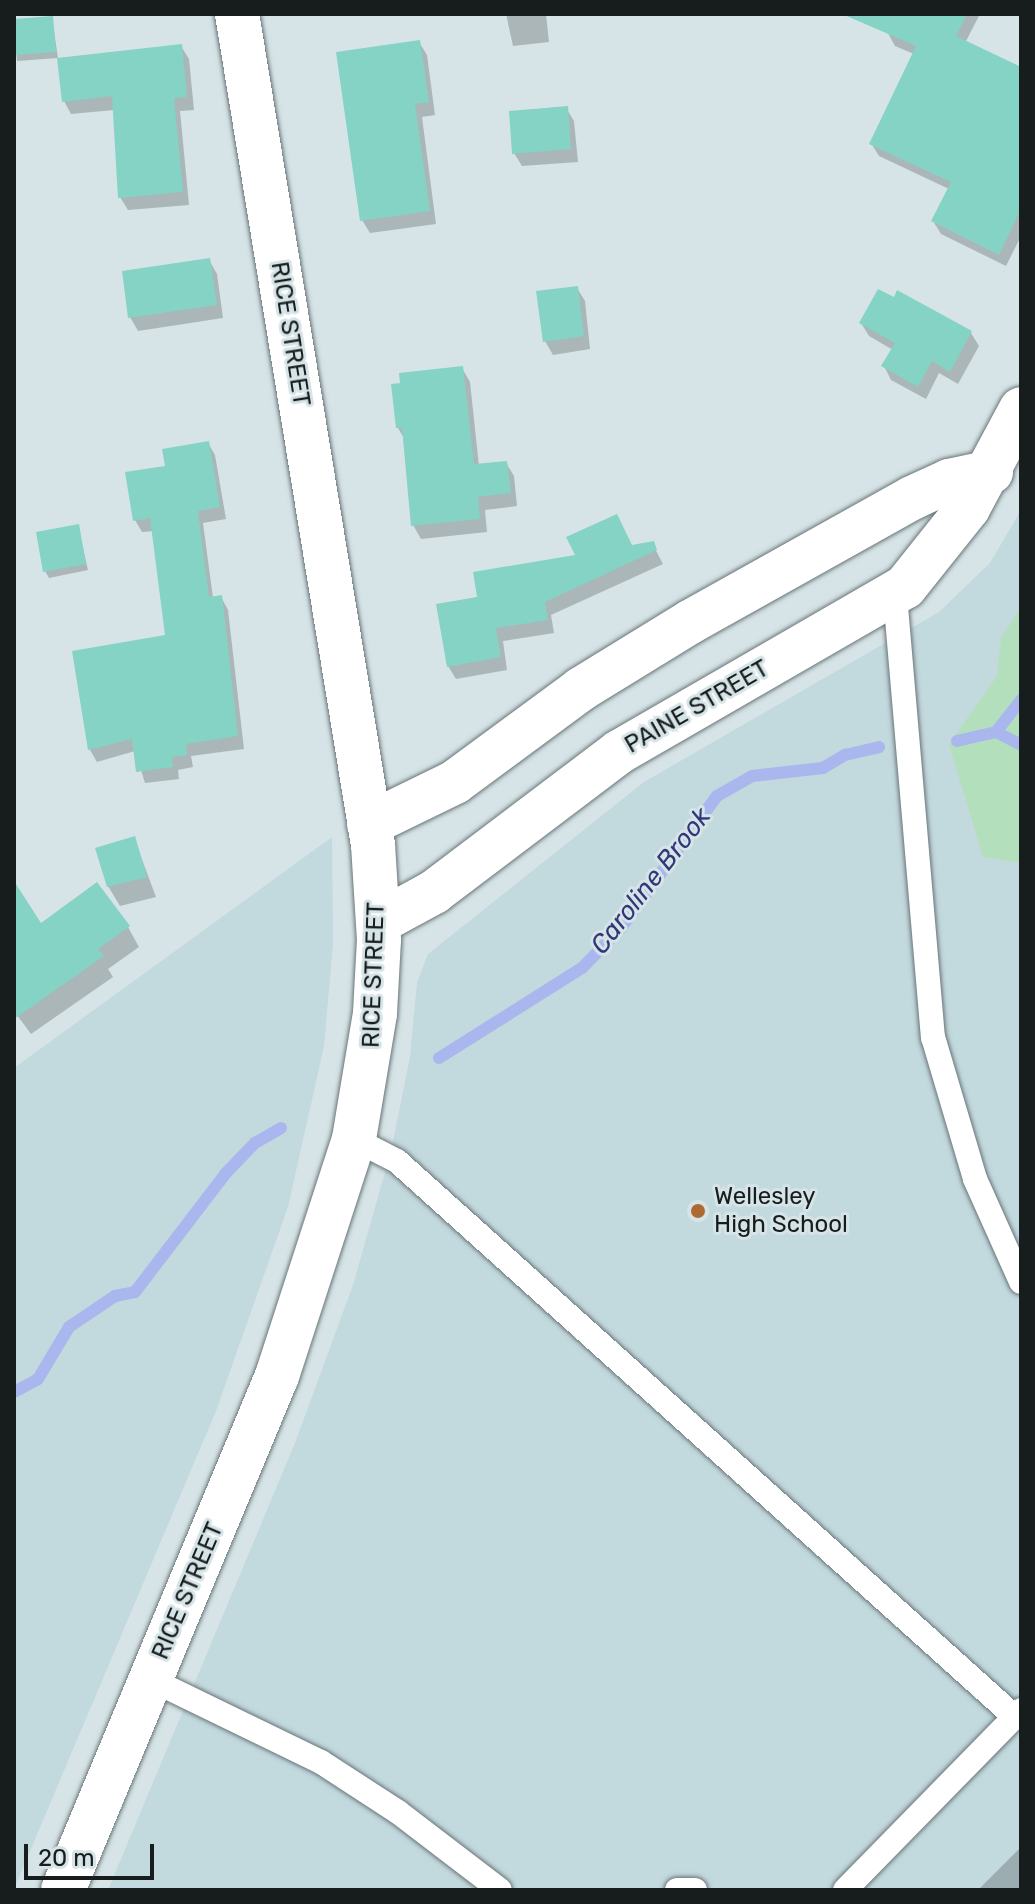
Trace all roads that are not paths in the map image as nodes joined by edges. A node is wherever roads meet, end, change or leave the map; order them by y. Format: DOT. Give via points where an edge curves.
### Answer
graph roads {
  1 [pos="237,14"];
  2 [pos="1021,409"];
  3 [pos="991,472"];
  4 [pos="895,595"];
  5 [pos="369,824"];
  6 [pos="379,922"];
  7 [pos="354,1139"];
  8 [pos="1021,1282"];
  9 [pos="150,1679"];
  10 [pos="1018,1714"];
  11 [pos="63,1890"];
  12 [pos="500,1890"];
  13 [pos="677,1890"];
  14 [pos="695,1890"];
  15 [pos="845,1890"];
  1 -- 5 [label="street, RICE STREET"];
  2 -- 3 [label="street, PAINE STREET"];
  3 -- 4 [label="street, PAINE STREET" via="939,551"];
  3 -- 5 [label="street" via="949,481 912,498 690,622 581,689 455,782"];
  4 -- 6 [label="street, PAINE STREET" via="619,752 434,892"];
  4 -- 8 [label="lane" via="933,1037 975,1179"];
  5 -- 6 [label="street, RICE STREET"];
  6 -- 7 [label="street, RICE STREET" via="372,1046"];
  7 -- 9 [label="street, RICE STREET" via="277,1376"];
  7 -- 10 [label="lane" via="397,1161"];
  9 -- 11 [label="street, RICE STREET"];
  9 -- 12 [label="lane" via="321,1762 398,1812"];
  10 -- 15 [label="lane"];
  13 -- 14 [label="lane"];
}
